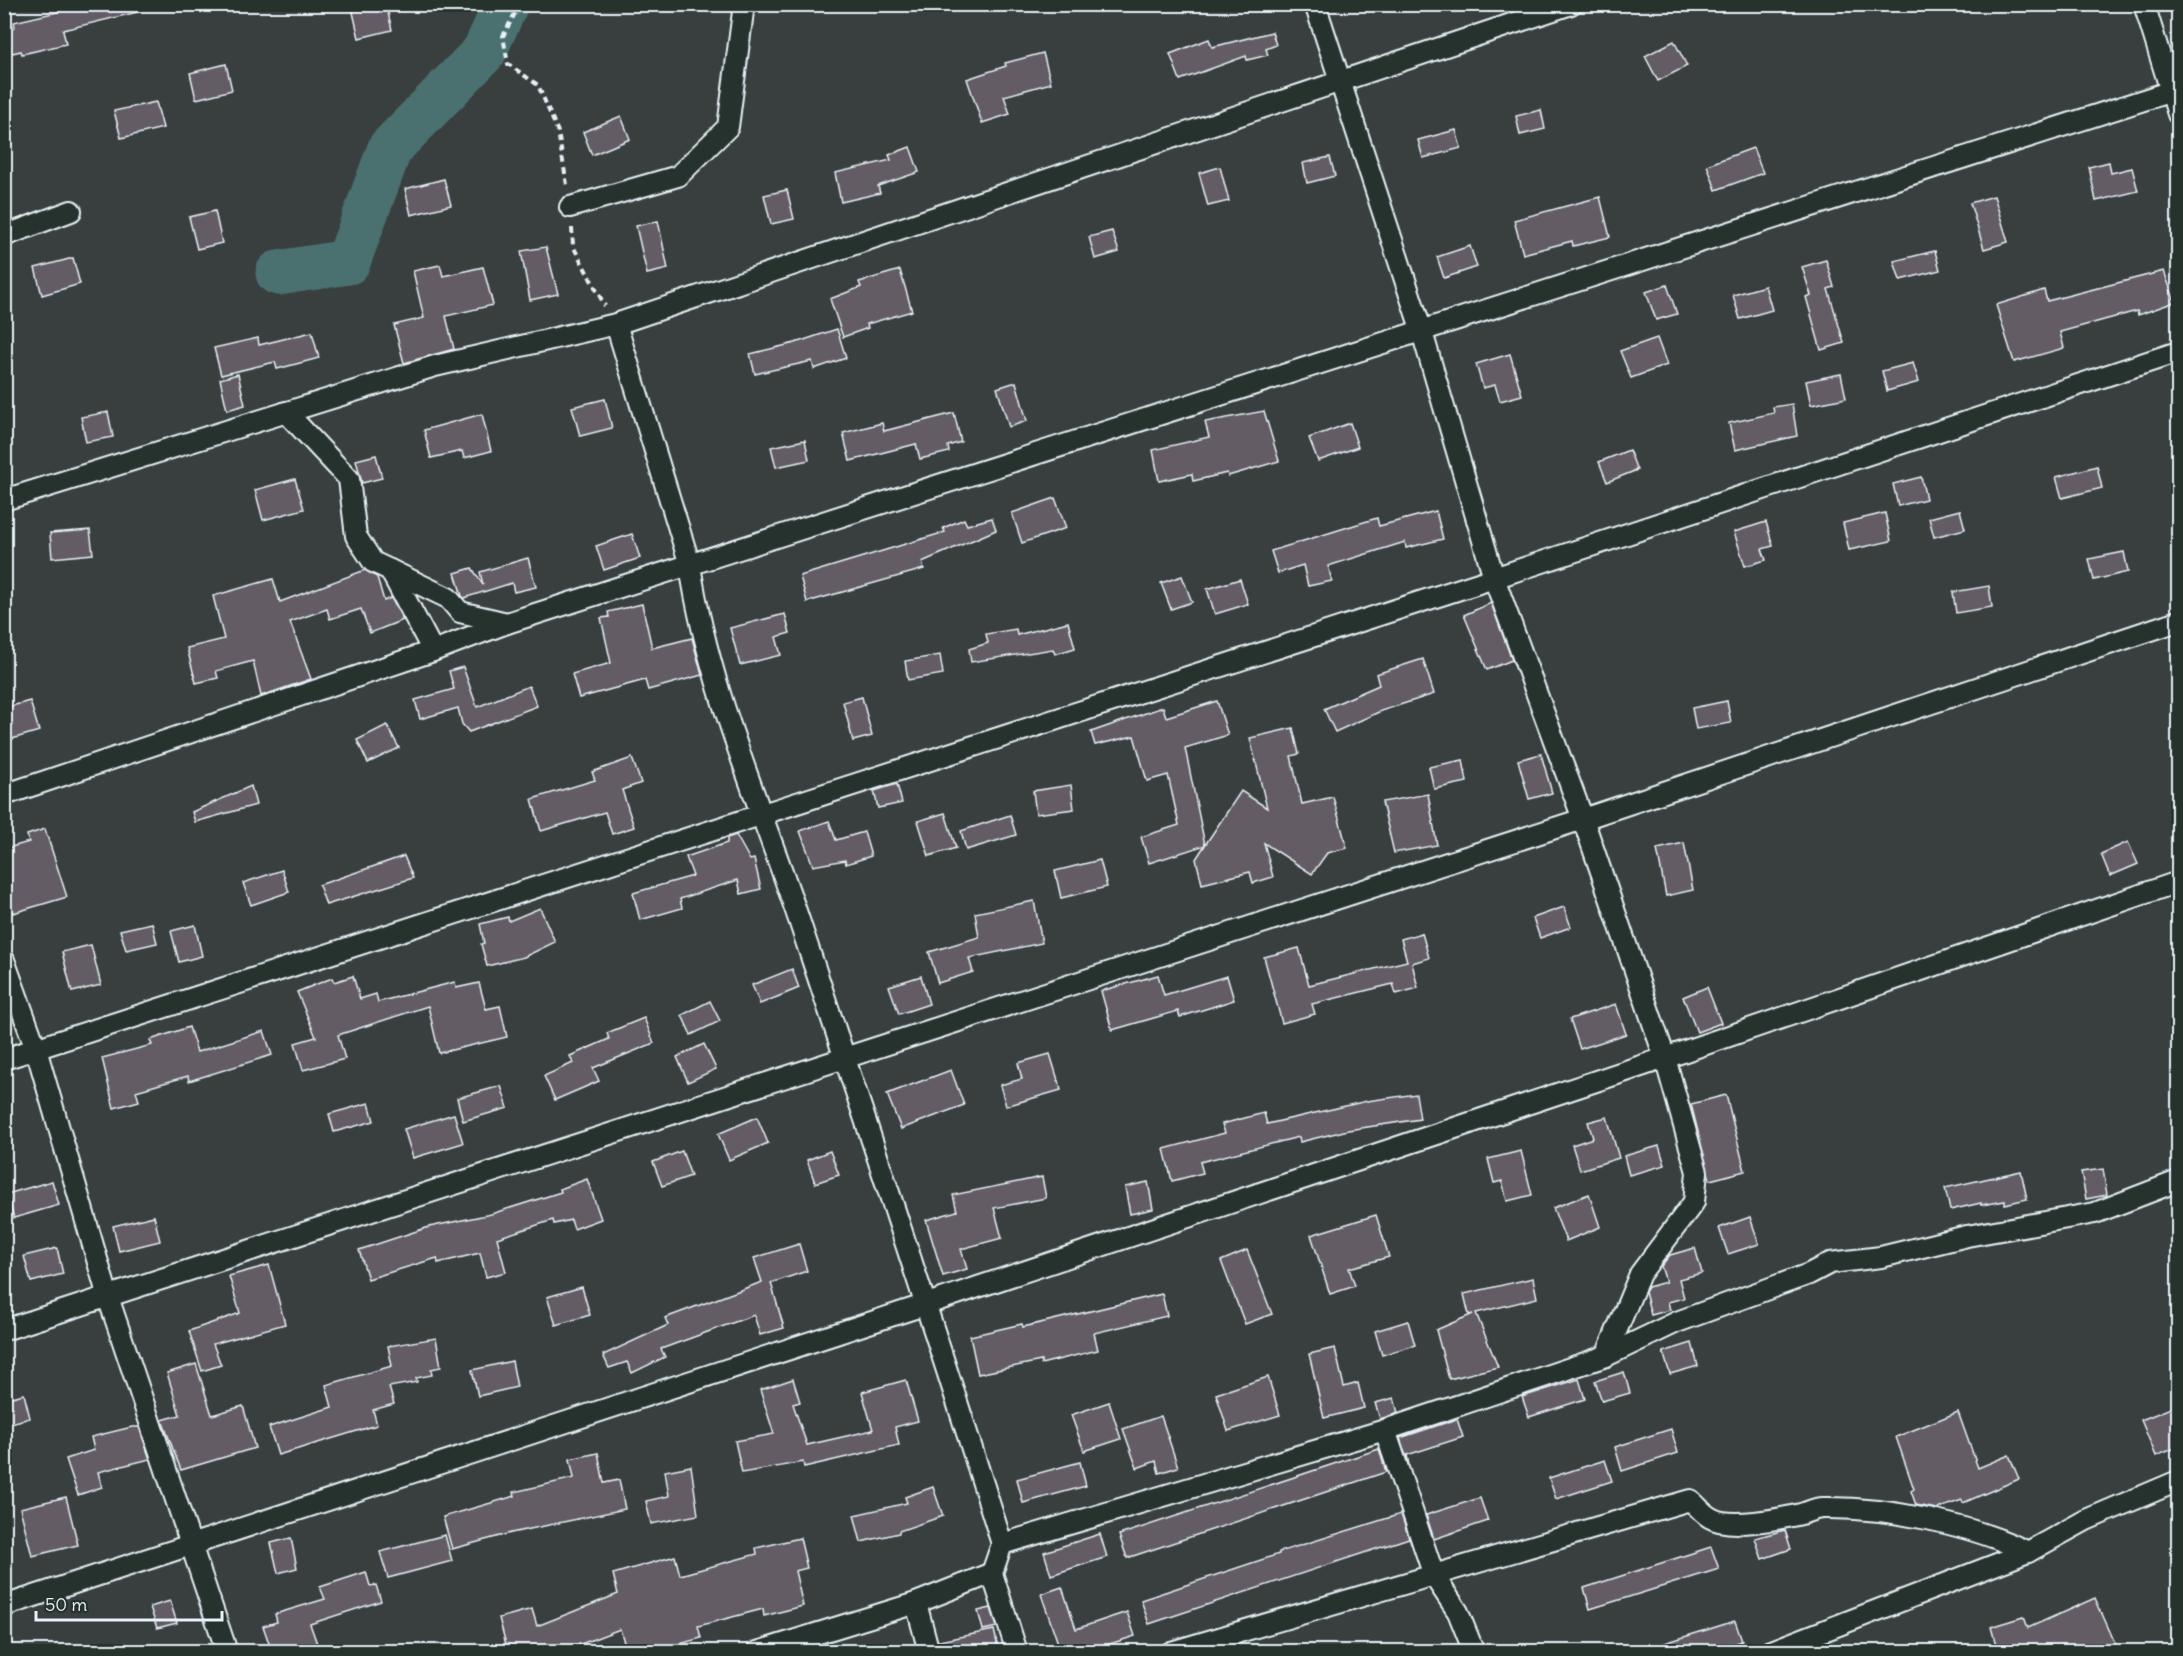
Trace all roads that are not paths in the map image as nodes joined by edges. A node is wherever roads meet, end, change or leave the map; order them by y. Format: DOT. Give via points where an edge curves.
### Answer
graph roads {
  1 [pos="744,4"];
  2 [pos="1315,4"];
  3 [pos="1570,4"];
  4 [pos="2144,4"];
  5 [pos="1339,84"];
  6 [pos="2175,90"];
  7 [pos="2178,114"];
  8 [pos="570,207"];
  9 [pos="71,211"];
  10 [pos="4,236"];
  11 [pos="616,324"];
  12 [pos="1422,332"];
  13 [pos="2178,352"];
  14 [pos="286,412"];
  15 [pos="4,500"];
  16 [pos="690,565"];
  17 [pos="390,570"];
  18 [pos="1494,578"];
  19 [pos="2178,621"];
  20 [pos="507,623"];
  21 [pos="433,651"];
  22 [pos="4,795"];
  23 [pos="763,813"];
  24 [pos="1583,819"];
  25 [pos="2178,882"];
  26 [pos="4,960"];
  27 [pos="36,1049"];
  28 [pos="845,1058"];
  29 [pos="1665,1058"];
  30 [pos="4,1059"];
  31 [pos="2178,1181"];
  32 [pos="108,1297"];
  33 [pos="927,1304"];
  34 [pos="4,1330"];
  35 [pos="1606,1356"];
  36 [pos="1385,1430"];
  37 [pos="2178,1481"];
  38 [pos="189,1544"];
  39 [pos="1002,1544"];
  40 [pos="2028,1552"];
  41 [pos="992,1573"];
  42 [pos="1434,1576"];
  43 [pos="916,1603"];
  44 [pos="4,1606"];
  45 [pos="227,1652"];
  46 [pos="757,1652"];
  47 [pos="929,1652"];
  48 [pos="1017,1652"];
  49 [pos="1171,1652"];
  50 [pos="1474,1652"];
  51 [pos="1769,1652"];
  1 -- 8 [label="street" via="728,127 678,176"];
  2 -- 5 [label="street"];
  3 -- 5 [label="street"];
  4 -- 6 [label="street"];
  5 -- 11 [label="street"];
  5 -- 12 [label="street"];
  6 -- 7 [label="street"];
  6 -- 12 [label="street"];
  9 -- 10 [label="street"];
  11 -- 14 [label="street" via="435,366"];
  11 -- 16 [label="street"];
  12 -- 16 [label="street"];
  12 -- 18 [label="street"];
  13 -- 18 [label="street"];
  14 -- 15 [label="street"];
  14 -- 17 [label="street" via="349,480 356,536 373,562"];
  16 -- 20 [label="street"];
  16 -- 23 [label="street" via="695,602 725,714"];
  17 -- 20 [label="street" via="448,598 460,612"];
  17 -- 21 [label="street"];
  18 -- 23 [label="street"];
  18 -- 24 [label="street"];
  19 -- 24 [label="street"];
  20 -- 21 [label="street"];
  21 -- 22 [label="street"];
  23 -- 27 [label="street"];
  23 -- 28 [label="street"];
  24 -- 28 [label="street"];
  24 -- 29 [label="street"];
  25 -- 29 [label="street"];
  26 -- 27 [label="street"];
  27 -- 30 [label="street"];
  27 -- 32 [label="street"];
  28 -- 32 [label="street"];
  28 -- 33 [label="street"];
  29 -- 33 [label="street"];
  29 -- 35 [label="street" via="1697,1172 1694,1202 1640,1274"];
  31 -- 35 [label="street" via="2095,1213 1967,1236 1881,1257 1830,1263 1677,1322"];
  32 -- 34 [label="street"];
  32 -- 38 [label="street"];
  33 -- 38 [label="street"];
  33 -- 39 [label="street"];
  35 -- 36 [label="street"];
  36 -- 39 [label="street"];
  36 -- 42 [label="street"];
  37 -- 40 [label="street" via="2086,1520"];
  38 -- 44 [label="street"];
  38 -- 45 [label="street"];
  39 -- 41 [label="street"];
  40 -- 42 [label="street" via="1934,1521 1874,1511 1820,1507 1803,1514 1738,1523 1711,1519 1690,1500"];
  40 -- 51 [label="street"];
  41 -- 43 [label="street"];
  41 -- 48 [label="street"];
  42 -- 49 [label="street"];
  42 -- 50 [label="street" via="1458,1612"];
  43 -- 46 [label="street"];
  43 -- 47 [label="street"];
}
